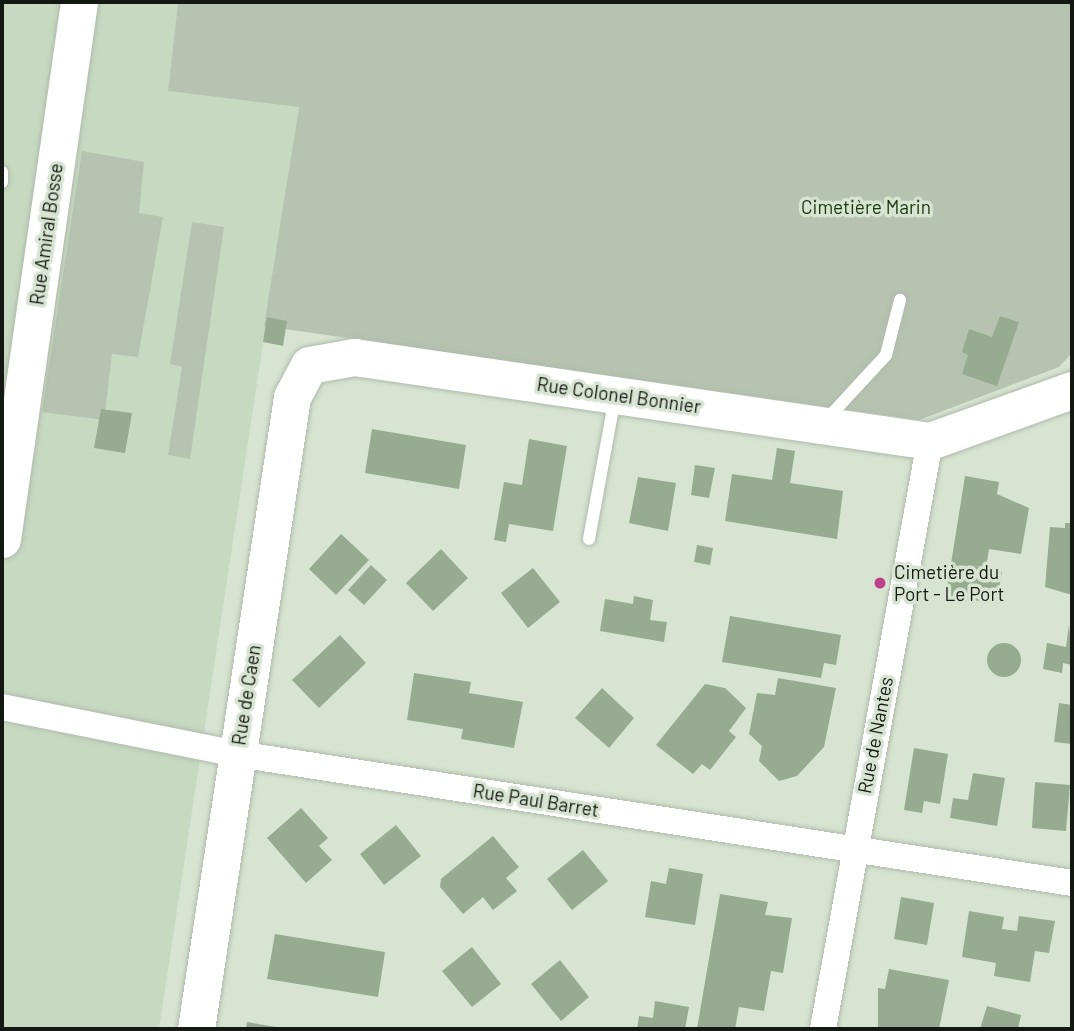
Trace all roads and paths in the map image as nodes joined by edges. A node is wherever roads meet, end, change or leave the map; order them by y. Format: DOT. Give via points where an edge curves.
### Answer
graph roads {
  1 [pos="79,2"];
  2 [pos="2,172"];
  3 [pos="2,182"];
  4 [pos="900,300"];
  5 [pos="309,365"];
  6 [pos="1072,390"];
  7 [pos="616,395"];
  8 [pos="822,425"];
  9 [pos="930,441"];
  10 [pos="2,539"];
  11 [pos="590,540"];
  12 [pos="2,707"];
  13 [pos="237,754"];
  14 [pos="853,848"];
  15 [pos="1072,883"];
  16 [pos="196,1029"];
  17 [pos="823,1029"];
  1 -- 10 [label="street, Rue Amiral Bosse"];
  2 -- 3 [label="lane"];
  4 -- 8 [label="lane" via="886,355"];
  5 -- 7 [label="street, Rue Colonel Bonnier" via="354,357"];
  5 -- 13 [label="street, Rue de Caen" via="292,397"];
  6 -- 9 [label="street"];
  7 -- 8 [label="street, Rue Colonel Bonnier"];
  7 -- 11 [label="lane"];
  8 -- 9 [label="street, Rue Colonel Bonnier"];
  9 -- 14 [label="street, Rue de Nantes"];
  12 -- 13 [label="street, Rue Paul Barret"];
  13 -- 14 [label="street, Rue Paul Barret"];
  13 -- 16 [label="street, Rue de Caen"];
  14 -- 15 [label="street, Rue Paul Barret"];
  14 -- 17 [label="street, Rue de Nantes"];
}
